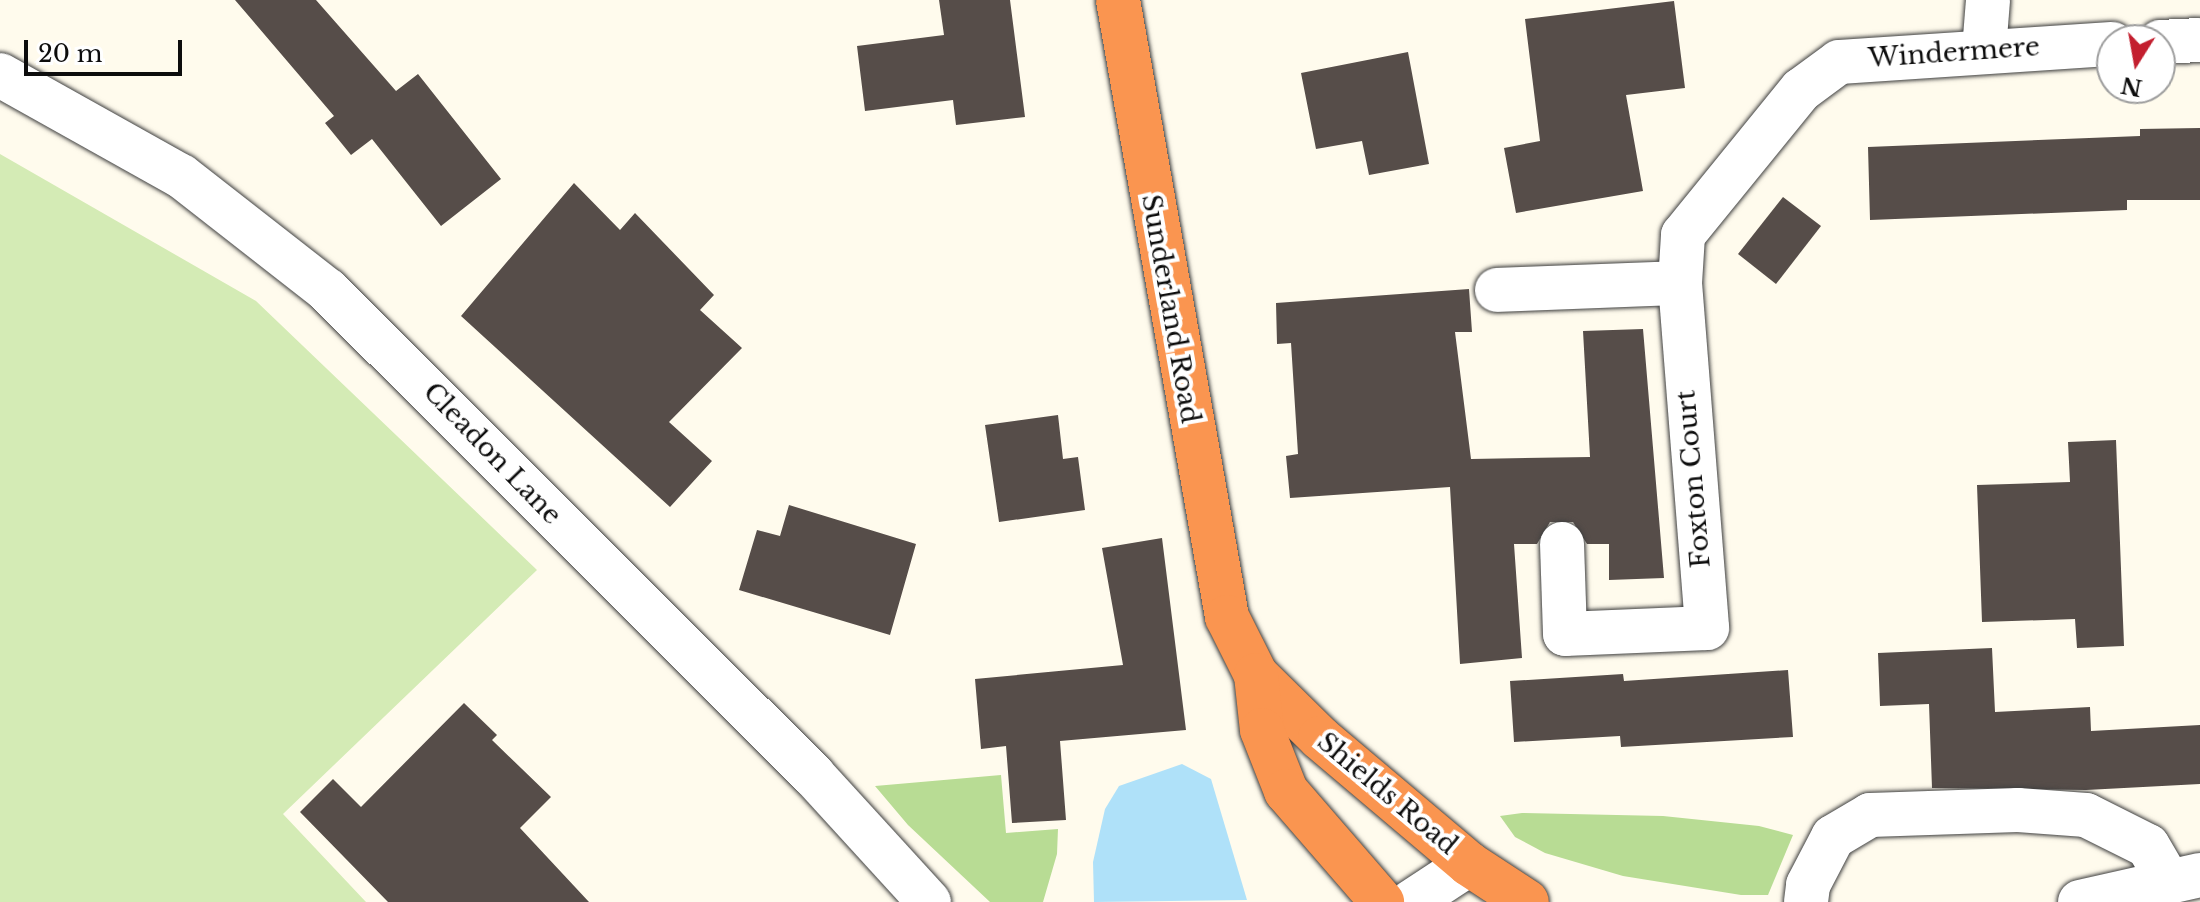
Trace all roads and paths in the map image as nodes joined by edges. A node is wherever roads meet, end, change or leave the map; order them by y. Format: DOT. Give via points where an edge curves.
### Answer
graph roads {
  1 [pos="1118,0"];
  2 [pos="1988,0"];
  3 [pos="2200,40"];
  4 [pos="2176,41"];
  5 [pos="2096,45"];
  6 [pos="1984,50"];
  7 [pos="0,75"];
  8 [pos="1680,283"];
  9 [pos="1497,290"];
  10 [pos="1562,544"];
  11 [pos="1227,617"];
  12 [pos="1256,675"];
  13 [pos="1469,864"];
  14 [pos="2184,879"];
  15 [pos="929,902"];
  16 [pos="1382,902"];
  17 [pos="1411,902"];
  18 [pos="1527,902"];
  19 [pos="1806,902"];
  20 [pos="2080,902"];
  1 -- 11 [label="highway, Sunderland Road"];
  2 -- 6 [label="street"];
  3 -- 4 [label="street"];
  5 -- 6 [label="street, Windermere"];
  6 -- 8 [label="street, Windermere" via="1839,62 1801,90 1683,235"];
  7 -- 15 [label="street, Cleadon Lane" via="181,176 327,290 813,775"];
  8 -- 9 [label="street"];
  8 -- 10 [label="street, Foxton Court" via="1707,628 1565,634"];
  11 -- 12 [label="highway, Shields Road"];
  12 -- 13 [label="highway, Shields Road" via="1320,738"];
  12 -- 16 [label="highway, Shields Road" via="1262,730 1286,791"];
  13 -- 17 [label="street"];
  13 -- 18 [label="highway, Shields Road"];
  14 -- 19 [label="street" via="2148,846 2086,815 2018,810 1870,815 1833,837 1808,885"];
  14 -- 20 [label="street"];
}
